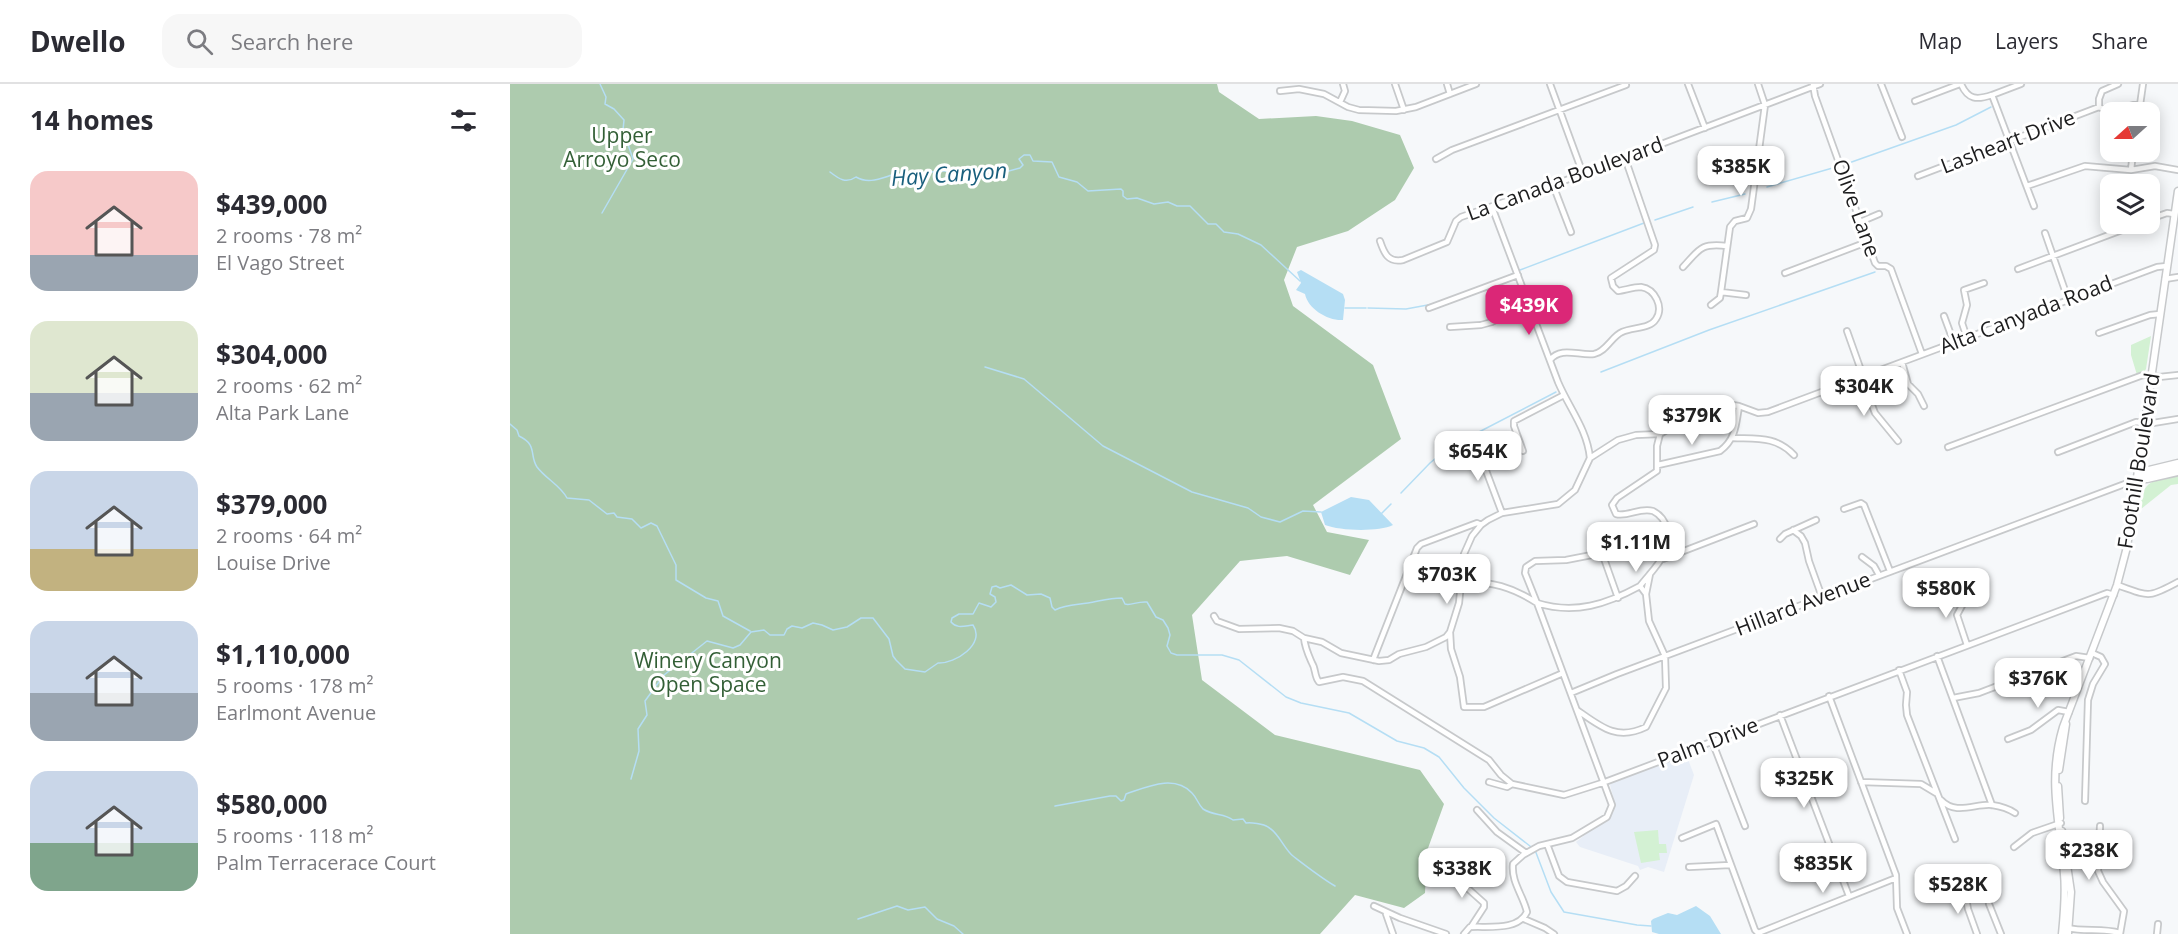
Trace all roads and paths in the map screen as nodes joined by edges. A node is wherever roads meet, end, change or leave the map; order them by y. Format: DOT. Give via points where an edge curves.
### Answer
graph roads {
  1 [pos="1343,84"];
  2 [pos="1395,84"];
  3 [pos="1447,84"];
  4 [pos="1476,84"];
  5 [pos="1550,84"];
  6 [pos="1688,84"];
  7 [pos="1758,84"];
  8 [pos="1820,84"];
  9 [pos="1881,84"];
  10 [pos="1961,84"];
  11 [pos="2021,84"];
  12 [pos="2118,84"];
  13 [pos="2143,84"];
  14 [pos="2149,84"];
  15 [pos="1626,85"];
  16 [pos="1813,85"];
  17 [pos="1299,87"];
  18 [pos="1280,91"];
  19 [pos="1450,94"];
  20 [pos="1992,95"];
  21 [pos="1916,101"];
  22 [pos="1340,102"];
  23 [pos="2140,102"];
  24 [pos="1765,105"];
  25 [pos="2099,107"];
  26 [pos="1404,110"];
  27 [pos="1559,110"];
  28 [pos="1705,128"];
  29 [pos="1902,137"];
  30 [pos="2009,141"];
  31 [pos="1625,158"];
  32 [pos="1436,159"];
  33 [pos="2132,162"];
  34 [pos="1756,163"];
  35 [pos="2131,170"];
  36 [pos="2178,170"];
  37 [pos="1583,174"];
  38 [pos="1918,176"];
  39 [pos="1707,181"];
  40 [pos="1553,185"];
  41 [pos="2027,186"];
  42 [pos="2178,191"];
  43 [pos="2177,205"];
  44 [pos="2034,206"];
  45 [pos="1492,207"];
  46 [pos="1879,214"];
  47 [pos="2174,214"];
  48 [pos="2160,215"];
  49 [pos="1860,222"];
  50 [pos="1571,232"];
  51 [pos="2045,233"];
  52 [pos="2110,234"];
  53 [pos="1380,241"];
  54 [pos="1867,242"];
  55 [pos="1727,246"];
  56 [pos="2052,255"];
  57 [pos="2167,266"];
  58 [pos="1683,267"];
  59 [pos="2018,269"];
  60 [pos="1785,273"];
  61 [pos="1518,275"];
  62 [pos="2178,277"];
  63 [pos="2165,279"];
  64 [pos="1984,283"];
  65 [pos="1721,292"];
  66 [pos="1746,295"];
  67 [pos="2068,299"];
  68 [pos="1529,303"];
  69 [pos="1711,304"];
  70 [pos="1429,308"];
  71 [pos="2160,314"];
  72 [pos="1944,316"];
  73 [pos="1450,327"];
  74 [pos="1847,330"];
  75 [pos="2099,333"];
  76 [pos="1967,338"];
  77 [pos="1954,343"];
  78 [pos="1922,354"];
  79 [pos="1550,360"];
  80 [pos="1902,362"];
  81 [pos="2178,375"];
  82 [pos="1862,376"];
  83 [pos="2152,376"];
  84 [pos="1564,395"];
  85 [pos="1739,406"];
  86 [pos="1924,406"];
  87 [pos="2178,419"];
  88 [pos="2145,422"];
  89 [pos="1660,434"];
  90 [pos="1733,438"];
  91 [pos="1898,441"];
  92 [pos="1476,444"];
  93 [pos="1948,447"];
  94 [pos="1523,451"];
  95 [pos="2058,452"];
  96 [pos="1794,455"];
  97 [pos="1590,458"];
  98 [pos="2178,464"];
  99 [pos="1658,465"];
  100 [pos="2178,471"];
  101 [pos="2138,479"];
  102 [pos="1844,508"];
  103 [pos="1502,513"];
  104 [pos="1816,520"];
  105 [pos="1754,524"];
  106 [pos="1481,525"];
  107 [pos="1794,530"];
  108 [pos="1780,539"];
  109 [pos="1862,557"];
  110 [pos="1663,559"];
  111 [pos="1890,571"];
  112 [pos="1651,572"];
  113 [pos="1879,575"];
  114 [pos="1462,582"];
  115 [pos="2178,582"];
  116 [pos="2117,585"];
  117 [pos="1640,586"];
  118 [pos="1646,594"];
  119 [pos="2114,595"];
  120 [pos="1822,597"];
  121 [pos="1618,598"];
  122 [pos="1965,600"];
  123 [pos="1537,603"];
  124 [pos="1214,616"];
  125 [pos="1450,633"];
  126 [pos="1304,638"];
  127 [pos="1967,645"];
  128 [pos="1665,656"];
  129 [pos="1936,656"];
  130 [pos="2091,656"];
  131 [pos="1373,660"];
  132 [pos="1899,670"];
  133 [pos="1563,673"];
  134 [pos="1571,693"];
  135 [pos="1829,696"];
  136 [pos="1953,698"];
  137 [pos="1576,709"];
  138 [pos="2070,712"];
  139 [pos="1780,715"];
  140 [pos="2008,740"];
  141 [pos="1712,741"];
  142 [pos="1489,782"];
  143 [pos="1605,782"];
  144 [pos="1861,782"];
  145 [pos="1512,784"];
  146 [pos="1937,795"];
  147 [pos="2085,801"];
  148 [pos="1992,805"];
  149 [pos="1477,810"];
  150 [pos="2015,813"];
  151 [pos="2059,823"];
  152 [pos="1745,826"];
  153 [pos="2100,826"];
  154 [pos="1682,838"];
  155 [pos="1955,840"];
  156 [pos="1547,844"];
  157 [pos="2014,847"];
  158 [pos="1528,852"];
  159 [pos="1730,865"];
  160 [pos="1689,867"];
  161 [pos="1451,870"];
  162 [pos="1635,876"];
  163 [pos="1896,878"];
  164 [pos="1965,893"];
  165 [pos="1849,896"];
  166 [pos="1989,903"];
  167 [pos="1374,906"];
  168 [pos="1383,911"];
  169 [pos="1524,919"];
  170 [pos="2158,924"];
  171 [pos="1470,927"];
  172 [pos="1392,931"];
  173 [pos="2065,931"];
  174 [pos="2120,933"];
  175 [pos="1446,934"];
  176 [pos="1464,934"];
  177 [pos="1554,934"];
  178 [pos="1759,934"];
  179 [pos="1907,934"];
  180 [pos="1977,934"];
  181 [pos="2001,934"];
  182 [pos="2157,934"];
  1 -- 22 [label="street" via="1345,91"];
  2 -- 26 [label="street"];
  3 -- 19 [label="street"];
  4 -- 19 [label="street"];
  5 -- 27 [label="street"];
  6 -- 28 [label="street"];
  7 -- 24 [label="street"];
  8 -- 16 [label="street, La Canada Boulevard"];
  9 -- 29 [label="street"];
  10 -- 20 [label="street" via="1972,98"];
  10 -- 21 [label="street"];
  11 -- 20 [label="street"];
  12 -- 25 [label="street, Lasheart Drive" via="2102,92"];
  13 -- 14 [label="street"];
  13 -- 23 [label="street"];
  15 -- 27 [label="street"];
  16 -- 24 [label="street, La Canada Boulevard"];
  16 -- 49 [label="street, Olive Lane"];
  17 -- 18 [label="street"];
  17 -- 22 [label="street"];
  19 -- 26 [label="street"];
  20 -- 30 [label="street"];
  22 -- 26 [label="street" via="1359,110"];
  24 -- 28 [label="street, La Canada Boulevard"];
  24 -- 34 [label="street"];
  25 -- 30 [label="street, Lasheart Drive"];
  27 -- 32 [label="street"];
  27 -- 37 [label="street"];
  28 -- 31 [label="street, La Canada Boulevard"];
  30 -- 38 [label="street, Lasheart Drive"];
  30 -- 41 [label="street"];
  31 -- 37 [label="street, La Canada Boulevard"];
  31 -- 79 [label="street" via="1655,245 1654,250 1611,278 1618,291 1641,287 1650,290 1657,298 1657,318 1651,324 1620,332 1595,354 1560,352"];
  33 -- 35 [label="street"];
  34 -- 39 [label="street"];
  34 -- 55 [label="street" via="1750,214 1731,225"];
  35 -- 36 [label="street" via="2155,166"];
  35 -- 41 [label="street" via="2085,165"];
  37 -- 40 [label="street, La Canada Boulevard"];
  40 -- 45 [label="street, La Canada Boulevard"];
  40 -- 50 [label="street"];
  41 -- 44 [label="street"];
  42 -- 43 [label="main road, Foothill Boulevard"];
  43 -- 47 [label="main road, Foothill Boulevard"];
  45 -- 53 [label="street, La Canada Boulevard" via="1458,219 1449,239 1403,260 1391,260"];
  45 -- 61 [label="street"];
  46 -- 49 [label="street"];
  47 -- 48 [label="street"];
  47 -- 57 [label="main road, Foothill Boulevard"];
  49 -- 54 [label="street, Olive Lane"];
  51 -- 56 [label="street"];
  52 -- 56 [label="street"];
  54 -- 60 [label="street"];
  54 -- 78 [label="street, Olive Lane" via="1875,264 1891,269"];
  55 -- 58 [label="street" via="1705,246"];
  55 -- 65 [label="street"];
  56 -- 59 [label="street"];
  56 -- 67 [label="street"];
  57 -- 63 [label="main road, Foothill Boulevard"];
  57 -- 67 [label="street, Alta Canyada Road"];
  61 -- 68 [label="street"];
  61 -- 70 [label="street"];
  62 -- 63 [label="street"];
  63 -- 71 [label="main road, Foothill Boulevard"];
  64 -- 76 [label="street" via="1964,290 1967,305 1962,323"];
  65 -- 66 [label="street"];
  65 -- 69 [label="street" via="1720,298"];
  67 -- 76 [label="street, Alta Canyada Road"];
  68 -- 73 [label="street" via="1492,322"];
  68 -- 79 [label="street"];
  71 -- 75 [label="street"];
  71 -- 83 [label="main road, Foothill Boulevard"];
  72 -- 77 [label="street"];
  74 -- 82 [label="street"];
  76 -- 77 [label="street, Alta Canyada Road"];
  77 -- 78 [label="street, Alta Canyada Road"];
  78 -- 80 [label="street, Alta Canyada Road"];
  79 -- 84 [label="street"];
  80 -- 82 [label="street, Alta Canyada Road"];
  80 -- 86 [label="street" via="1908,384"];
  81 -- 83 [label="street"];
  82 -- 85 [label="street, Alta Canyada Road" via="1768,412 1758,413"];
  82 -- 91 [label="street" via="1875,413"];
  83 -- 88 [label="main road, Foothill Boulevard"];
  83 -- 93 [label="street" via="2143,375"];
  84 -- 94 [label="street" via="1514,421"];
  84 -- 97 [label="street" via="1582,426"];
  85 -- 89 [label="street, Alta Canyada Road" via="1709,404"];
  85 -- 90 [label="street"];
  87 -- 88 [label="street"];
  88 -- 95 [label="street"];
  88 -- 101 [label="main road, Foothill Boulevard"];
  89 -- 97 [label="street, Alta Canyada Road" via="1617,440"];
  89 -- 99 [label="street"];
  90 -- 96 [label="street" via="1774,440"];
  90 -- 99 [label="street" via="1720,451"];
  92 -- 103 [label="street"];
  97 -- 103 [label="street" via="1575,490 1558,504"];
  98 -- 101 [label="highway, Hillard Avenue" via="2145,472"];
  99 -- 110 [label="street" via="1655,473 1612,505 1616,514 1645,510 1663,519 1668,538"];
  100 -- 101 [label="highway, Hillard Avenue"];
  101 -- 111 [label="street, Hillard Avenue"];
  101 -- 116 [label="main road, Foothill Boulevard"];
  102 -- 111 [label="street" via="1864,505"];
  103 -- 106 [label="street"];
  104 -- 107 [label="street"];
  105 -- 110 [label="street"];
  106 -- 114 [label="street" via="1464,554"];
  106 -- 131 [label="street" via="1466,526 1417,548"];
  107 -- 108 [label="street"];
  107 -- 120 [label="street" via="1805,543"];
  109 -- 113 [label="street"];
  110 -- 112 [label="street"];
  111 -- 113 [label="street, Hillard Avenue"];
  112 -- 117 [label="street"];
  112 -- 118 [label="street"];
  113 -- 120 [label="street, Hillard Avenue"];
  114 -- 123 [label="street" via="1499,584"];
  114 -- 125 [label="street"];
  115 -- 116 [label="street" via="2152,595"];
  116 -- 119 [label="main road, Foothill Boulevard"];
  117 -- 118 [label="street"];
  117 -- 121 [label="street"];
  118 -- 128 [label="street" via="1649,621"];
  119 -- 127 [label="street, Palm Drive" via="2107,593"];
  119 -- 130 [label="main road, Foothill Boulevard"];
  120 -- 128 [label="street, Hillard Avenue"];
  121 -- 123 [label="street" via="1568,609"];
  121 -- 123 [label="street" via="1602,553 1531,563 1525,573"];
  122 -- 127 [label="street" via="1957,615"];
  123 -- 133 [label="street"];
  124 -- 126 [label="street" via="1217,621 1239,629 1279,628"];
  125 -- 131 [label="street" via="1426,647 1389,660"];
  125 -- 133 [label="street" via="1464,707 1484,707"];
  126 -- 131 [label="street" via="1322,642 1341,653"];
  126 -- 145 [label="street" via="1319,682 1343,677 1363,681 1489,760"];
  127 -- 129 [label="street, Palm Drive"];
  128 -- 134 [label="street, Hillard Avenue"];
  128 -- 137 [label="street" via="1666,688 1646,727 1629,733 1605,729"];
  129 -- 132 [label="street, Palm Drive"];
  129 -- 136 [label="street"];
  130 -- 136 [label="street" via="2076,656 1979,693"];
  130 -- 138 [label="main road, Foothill Boulevard"];
  130 -- 147 [label="street" via="2101,657 2105,664 2088,700"];
  132 -- 135 [label="street, Palm Drive"];
  132 -- 146 [label="street" via="1907,692 1907,716"];
  133 -- 134 [label="street"];
  134 -- 137 [label="street"];
  135 -- 139 [label="street, Palm Drive"];
  135 -- 144 [label="street"];
  136 -- 148 [label="street"];
  137 -- 143 [label="street"];
  138 -- 140 [label="street" via="2058,710 2031,730"];
  138 -- 151 [label="main road, Foothill Boulevard" via="2060,737 2055,772"];
  139 -- 141 [label="street, Palm Drive"];
  139 -- 165 [label="street"];
  141 -- 143 [label="street, Palm Drive"];
  141 -- 152 [label="street"];
  142 -- 145 [label="street, Palm Drive" via="1507,787"];
  143 -- 145 [label="street, Palm Drive" via="1564,795"];
  143 -- 156 [label="street" via="1612,801 1610,814 1569,840"];
  144 -- 146 [label="street" via="1921,784"];
  144 -- 163 [label="street"];
  146 -- 148 [label="street" via="1945,804 1958,807"];
  146 -- 155 [label="street"];
  148 -- 150 [label="street"];
  149 -- 158 [label="street" via="1497,832"];
  151 -- 157 [label="street" via="2032,832"];
  151 -- 173 [label="main road, Foothill Boulevard" via="2071,892"];
  153 -- 174 [label="street" via="2098,872 2124,911"];
  154 -- 159 [label="street" via="1716,824"];
  156 -- 158 [label="street"];
  156 -- 162 [label="street" via="1559,876 1567,882 1617,891"];
  158 -- 169 [label="street" via="1512,864 1527,912"];
  159 -- 160 [label="street"];
  159 -- 178 [label="street"];
  161 -- 171 [label="street" via="1484,903"];
  163 -- 165 [label="street"];
  163 -- 179 [label="street" via="1897,908"];
  164 -- 180 [label="street"];
  165 -- 178 [label="street"];
  166 -- 181 [label="street"];
  167 -- 168 [label="street"];
  168 -- 172 [label="street"];
  168 -- 175 [label="street"];
  169 -- 171 [label="street" via="1516,924"];
  169 -- 177 [label="street"];
  170 -- 182 [label="street"];
  171 -- 176 [label="street"];
  173 -- 174 [label="street"];
}
